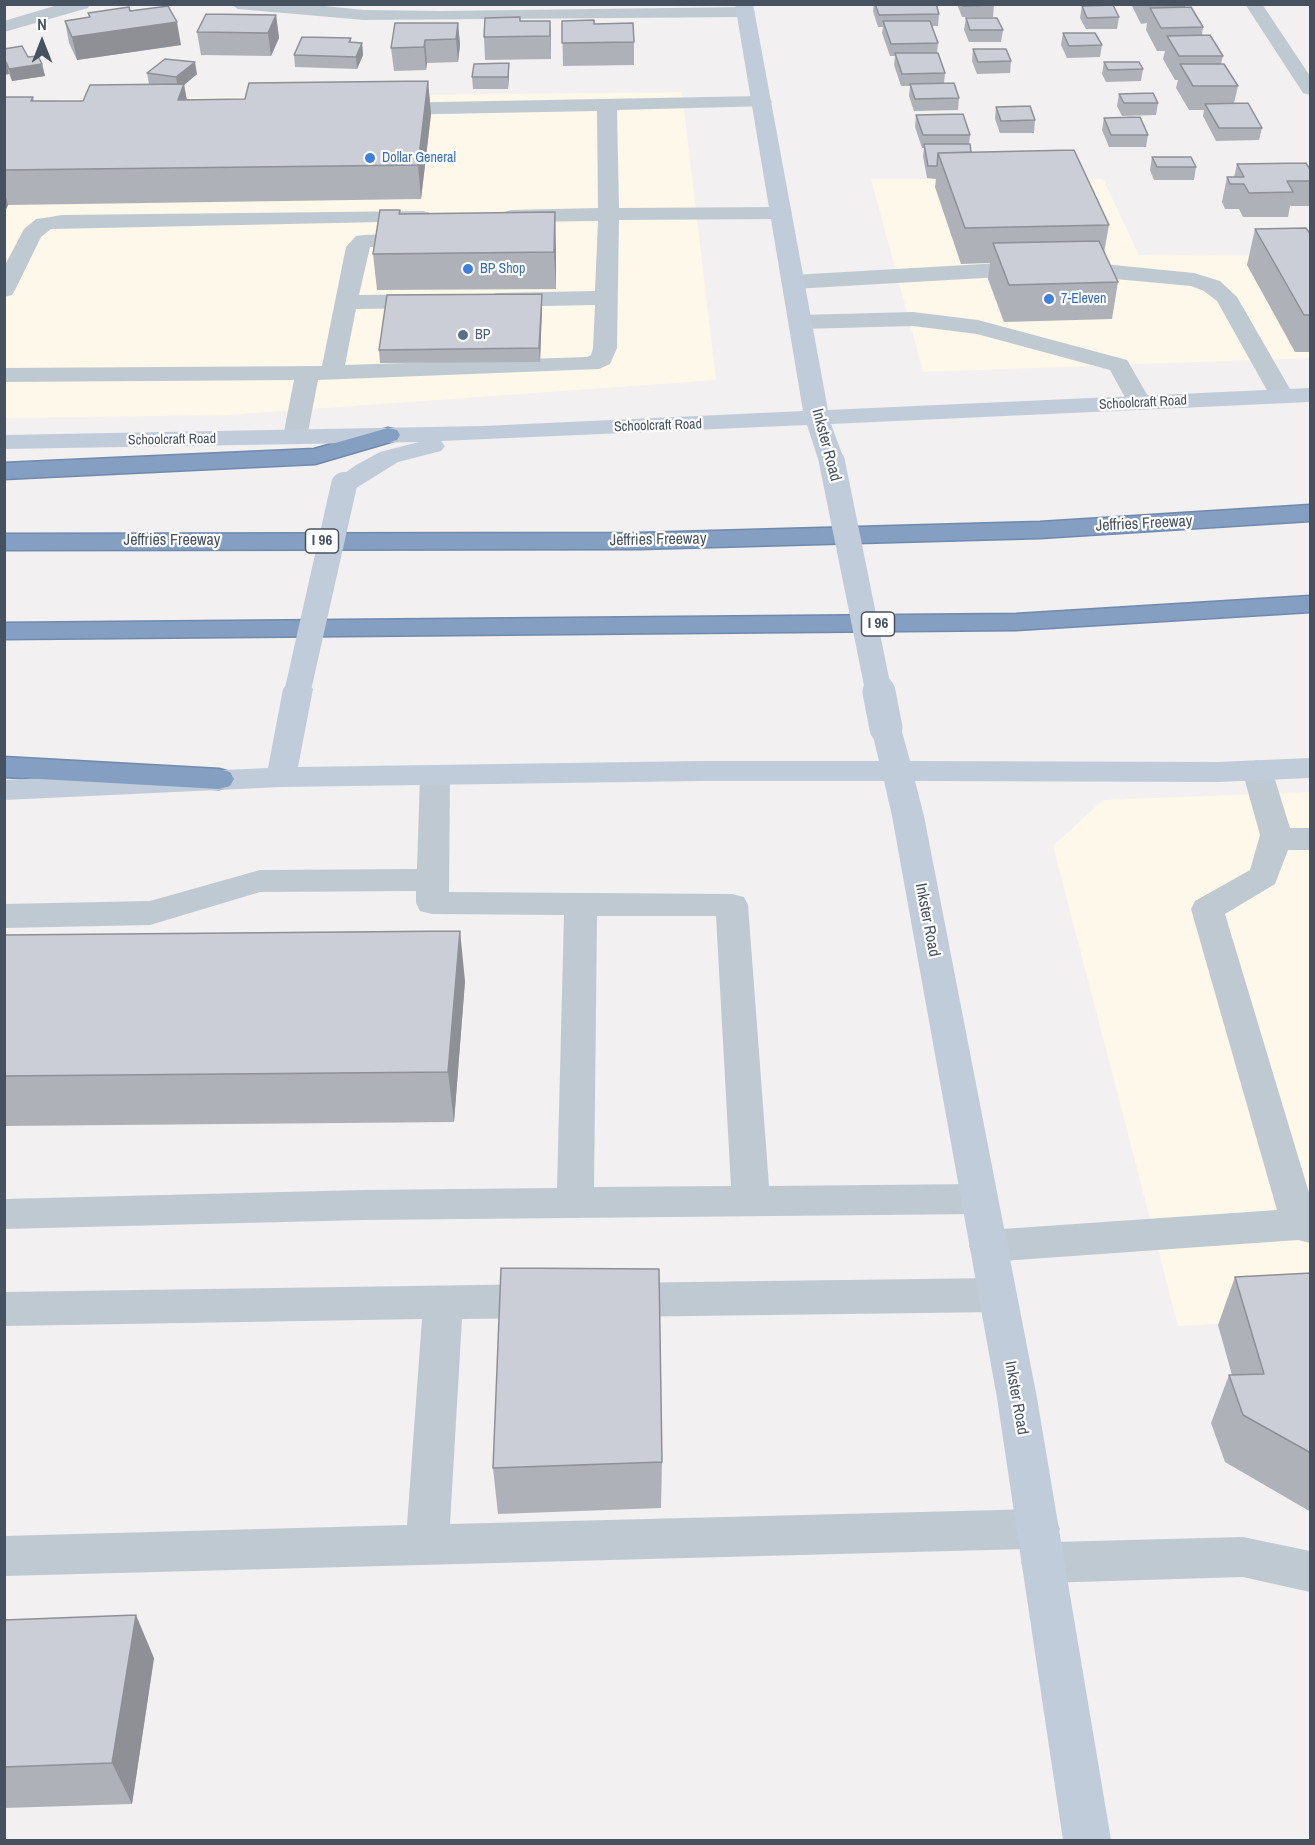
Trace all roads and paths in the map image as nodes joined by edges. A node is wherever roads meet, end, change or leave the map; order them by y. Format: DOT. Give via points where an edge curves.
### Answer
graph roads {
  1 [pos="82,4"];
  2 [pos="238,4"];
  3 [pos="1253,4"];
  4 [pos="745,8"];
  5 [pos="4,27"];
  6 [pos="1311,89"];
  7 [pos="762,102"];
  8 [pos="607,106"];
  9 [pos="366,109"];
  10 [pos="781,213"];
  11 [pos="442,216"];
  12 [pos="488,216"];
  13 [pos="609,225"];
  14 [pos="586,237"];
  15 [pos="442,239"];
  16 [pos="793,282"];
  17 [pos="4,290"];
  18 [pos="606,298"];
  19 [pos="476,300"];
  20 [pos="452,301"];
  21 [pos="345,302"];
  22 [pos="800,322"];
  23 [pos="307,373"];
  24 [pos="332,373"];
  25 [pos="4,375"];
  26 [pos="1311,395"];
  27 [pos="1282,396"];
  28 [pos="1140,403"];
  29 [pos="817,419"];
  30 [pos="483,433"];
  31 [pos="388,435"];
  32 [pos="294,437"];
  33 [pos="4,442"];
  34 [pos="4,471"];
  35 [pos="1311,513"];
  36 [pos="4,542"];
  37 [pos="1311,604"];
  38 [pos="4,631"];
  39 [pos="4,767"];
  40 [pos="1311,768"];
  41 [pos="1257,770"];
  42 [pos="896,772"];
  43 [pos="435,775"];
  44 [pos="281,777"];
  45 [pos="219,779"];
  46 [pos="4,790"];
  47 [pos="1275,839"];
  48 [pos="1311,839"];
  49 [pos="432,880"];
  50 [pos="581,904"];
  51 [pos="4,916"];
  52 [pos="980,1199"];
  53 [pos="751,1201"];
  54 [pos="575,1203"];
  55 [pos="4,1214"];
  56 [pos="1305,1226"];
  57 [pos="988,1246"];
  58 [pos="997,1295"];
  59 [pos="442,1302"];
  60 [pos="4,1309"];
  61 [pos="427,1545"];
  62 [pos="1040,1546"];
  63 [pos="4,1556"];
  64 [pos="1311,1572"];
  65 [pos="1087,1840"];
  1 -- 5 [label="street"];
  2 -- 4 [label="street" via="364,15 441,16"];
  3 -- 6 [label="street"];
  4 -- 7 [label="main road, Inkster Road"];
  7 -- 8 [label="street"];
  7 -- 10 [label="main road, Inkster Road"];
  8 -- 9 [label="street"];
  8 -- 13 [label="street"];
  10 -- 13 [label="street"];
  10 -- 16 [label="main road, Inkster Road"];
  11 -- 17 [label="street" via="44,224 32,234"];
  12 -- 13 [label="street"];
  13 -- 14 [label="street"];
  13 -- 18 [label="street"];
  15 -- 21 [label="street" via="364,241 357,247"];
  16 -- 22 [label="main road, Inkster Road"];
  16 -- 27 [label="street" via="1035,268 1194,280 1212,286 1226,297"];
  18 -- 19 [label="street"];
  18 -- 24 [label="street" via="605,348 602,359 591,364"];
  20 -- 21 [label="street"];
  21 -- 24 [label="street"];
  22 -- 28 [label="street" via="913,318 978,327 1119,365"];
  22 -- 29 [label="main road, Inkster Road"];
  23 -- 24 [label="street"];
  23 -- 25 [label="street"];
  23 -- 32 [label="street"];
  26 -- 27 [label="main road, Schoolcraft Road"];
  27 -- 28 [label="main road, Schoolcraft Road"];
  28 -- 29 [label="main road, Schoolcraft Road"];
  29 -- 30 [label="main road, Schoolcraft Road"];
  29 -- 42 [label="main road, Inkster Road, bridge" via="832,462"];
  30 -- 31 [label="main road, Schoolcraft Road"];
  30 -- 44 [label="main road, bridge" via="389,458 344,485"];
  31 -- 32 [label="main road, Schoolcraft Road"];
  31 -- 34 [label="highway" via="315,456"];
  32 -- 33 [label="main road, Schoolcraft Road"];
  35 -- 36 [label="highway, Jeffries Freeway / I 96" via="1040,530 639,541"];
  37 -- 38 [label="highway, I 96" via="1004,622"];
  39 -- 45 [label="highway"];
  40 -- 41 [label="main road"];
  41 -- 42 [label="main road"];
  41 -- 47 [label="street"];
  42 -- 43 [label="main road"];
  42 -- 52 [label="main road, Inkster Road" via="908,816"];
  43 -- 44 [label="main road"];
  43 -- 49 [label="street"];
  44 -- 45 [label="main road"];
  45 -- 46 [label="main road"];
  47 -- 48 [label="street"];
  47 -- 56 [label="street" via="1264,876 1207,909"];
  49 -- 50 [label="street" via="432,903"];
  49 -- 51 [label="street" via="260,881 150,914"];
  50 -- 53 [label="street" via="732,905"];
  50 -- 54 [label="street"];
  52 -- 53 [label="street"];
  52 -- 57 [label="main road, Inkster Road"];
  53 -- 54 [label="street"];
  54 -- 55 [label="street"];
  56 -- 57 [label="street"];
  57 -- 58 [label="main road, Inkster Road"];
  58 -- 59 [label="street"];
  58 -- 62 [label="main road, Inkster Road"];
  59 -- 60 [label="street"];
  59 -- 61 [label="street"];
  61 -- 62 [label="street"];
  61 -- 63 [label="street"];
  62 -- 64 [label="street" via="1244,1557"];
  62 -- 65 [label="main road, Inkster Road"];
}
